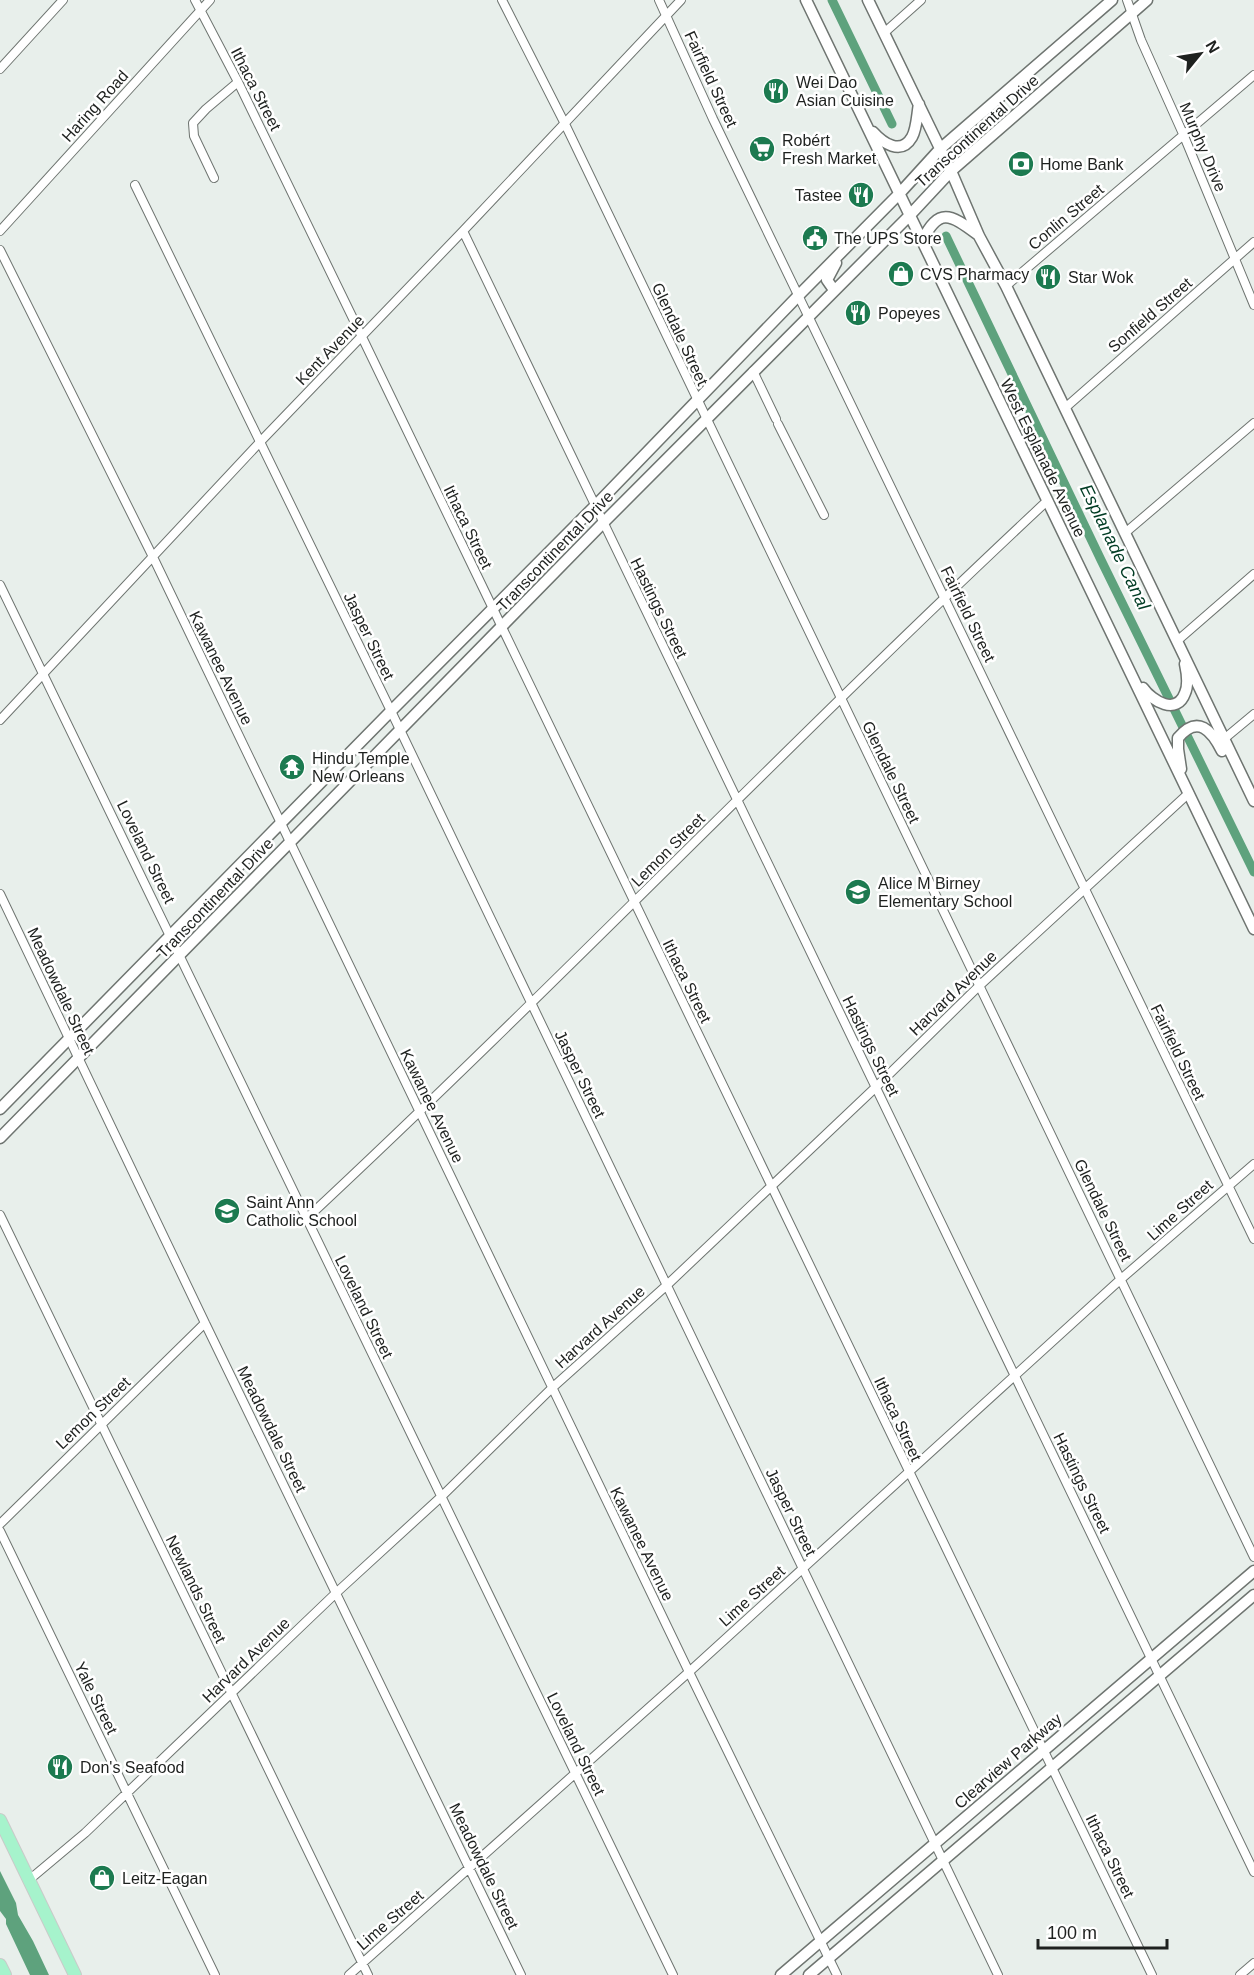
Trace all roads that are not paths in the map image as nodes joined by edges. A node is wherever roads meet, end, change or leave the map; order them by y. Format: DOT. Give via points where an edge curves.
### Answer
graph roads {
  1 [pos="63,0"];
  2 [pos="195,0"];
  3 [pos="210,0"];
  4 [pos="502,0"];
  5 [pos="659,0"];
  6 [pos="681,0"];
  7 [pos="806,0"];
  8 [pos="868,0"];
  9 [pos="921,0"];
  10 [pos="1112,0"];
  11 [pos="1127,0"];
  12 [pos="1147,0"];
  13 [pos="201,10"];
  14 [pos="1132,14"];
  15 [pos="667,15"];
  16 [pos="884,33"];
  17 [pos="0,69"];
  18 [pos="1254,75"];
  19 [pos="238,82"];
  20 [pos="919,104"];
  21 [pos="565,124"];
  22 [pos="866,126"];
  23 [pos="1184,136"];
  24 [pos="940,149"];
  25 [pos="951,171"];
  26 [pos="214,178"];
  27 [pos="135,185"];
  28 [pos="899,194"];
  29 [pos="910,215"];
  30 [pos="0,231"];
  31 [pos="463,231"];
  32 [pos="979,236"];
  33 [pos="922,240"];
  34 [pos="1254,242"];
  35 [pos="0,250"];
  36 [pos="836,257"];
  37 [pos="1235,258"];
  38 [pos="1006,286"];
  39 [pos="834,290"];
  40 [pos="799,295"];
  41 [pos="1254,305"];
  42 [pos="809,315"];
  43 [pos="362,337"];
  44 [pos="753,372"];
  45 [pos="696,400"];
  46 [pos="1065,408"];
  47 [pos="706,419"];
  48 [pos="1254,423"];
  49 [pos="260,442"];
  50 [pos="1047,501"];
  51 [pos="595,506"];
  52 [pos="824,515"];
  53 [pos="603,523"];
  54 [pos="1125,533"];
  55 [pos="153,557"];
  56 [pos="1254,574"];
  57 [pos="0,585"];
  58 [pos="945,597"];
  59 [pos="493,608"];
  60 [pos="502,627"];
  61 [pos="1177,640"];
  62 [pos="1183,654"];
  63 [pos="1126,663"];
  64 [pos="43,674"];
  65 [pos="840,698"];
  66 [pos="391,711"];
  67 [pos="1254,714"];
  68 [pos="0,720"];
  69 [pos="400,730"];
  70 [pos="1224,739"];
  71 [pos="1183,781"];
  72 [pos="1189,793"];
  73 [pos="738,800"];
  74 [pos="1254,803"];
  75 [pos="281,823"];
  76 [pos="290,842"];
  77 [pos="1084,888"];
  78 [pos="0,894"];
  79 [pos="634,903"];
  80 [pos="1254,929"];
  81 [pos="171,935"];
  82 [pos="180,955"];
  83 [pos="979,986"];
  84 [pos="531,1003"];
  85 [pos="69,1039"];
  86 [pos="78,1058"];
  87 [pos="876,1087"];
  88 [pos="0,1109"];
  89 [pos="420,1113"];
  90 [pos="0,1138"];
  91 [pos="1254,1164"];
  92 [pos="772,1184"];
  93 [pos="1228,1185"];
  94 [pos="0,1215"];
  95 [pos="306,1219"];
  96 [pos="1254,1239"];
  97 [pos="1121,1280"];
  98 [pos="667,1285"];
  99 [pos="205,1323"];
  100 [pos="1015,1377"];
  101 [pos="552,1388"];
  102 [pos="101,1424"];
  103 [pos="908,1472"];
  104 [pos="442,1496"];
  105 [pos="0,1524"];
  106 [pos="0,1531"];
  107 [pos="1254,1557"];
  108 [pos="803,1568"];
  109 [pos="1254,1570"];
  110 [pos="336,1593"];
  111 [pos="1254,1595"];
  112 [pos="1152,1658"];
  113 [pos="689,1672"];
  114 [pos="1161,1676"];
  115 [pos="232,1693"];
  116 [pos="1043,1750"];
  117 [pos="1052,1769"];
  118 [pos="575,1772"];
  119 [pos="127,1793"];
  120 [pos="0,1820"];
  121 [pos="0,1836"];
  122 [pos="934,1845"];
  123 [pos="15,1851"];
  124 [pos="943,1862"];
  125 [pos="470,1868"];
  126 [pos="1254,1872"];
  127 [pos="29,1881"];
  128 [pos="821,1941"];
  129 [pos="829,1958"];
  130 [pos="362,1963"];
  131 [pos="1254,1963"];
  132 [pos="0,1965"];
  133 [pos="5,1975"];
  134 [pos="75,1975"];
  135 [pos="215,1975"];
  136 [pos="349,1975"];
  137 [pos="368,1975"];
  138 [pos="521,1975"];
  139 [pos="674,1975"];
  140 [pos="781,1975"];
  141 [pos="809,1975"];
  142 [pos="837,1975"];
  143 [pos="998,1975"];
  144 [pos="1152,1975"];
  145 [pos="1240,1975"];
  1 -- 17 [label="street"];
  2 -- 13 [label="street, Ithaca Street"];
  3 -- 13 [label="street, Haring Road"];
  4 -- 21 [label="street, Glendale Street"];
  5 -- 15 [label="street, Fairfield Street"];
  6 -- 15 [label="street, Kent Avenue"];
  7 -- 22 [label="main road, West Esplanade Avenue"];
  8 -- 16 [label="main road"];
  9 -- 16 [label="street"];
  10 -- 24 [label="main road, Transcontinental Drive"];
  11 -- 14 [label="street, Murphy Drive"];
  12 -- 14 [label="main road, Transcontinental Drive"];
  13 -- 19 [label="street, Ithaca Street"];
  13 -- 30 [label="street, Haring Road"];
  14 -- 23 [label="street, Murphy Drive"];
  14 -- 25 [label="main road, Transcontinental Drive"];
  15 -- 21 [label="street, Kent Avenue"];
  15 -- 40 [label="street, Fairfield Street"];
  16 -- 20 [label="main road"];
  18 -- 23 [label="street, Conlin Street"];
  19 -- 26 [label="street" via="193,123 194,136"];
  19 -- 43 [label="street, Ithaca Street"];
  20 -- 22 [label="main road" via="912,137 905,144 884,144"];
  20 -- 24 [label="main road"];
  21 -- 31 [label="street, Kent Avenue"];
  21 -- 45 [label="street, Glendale Street"];
  22 -- 28 [label="main road, West Esplanade Avenue"];
  23 -- 37 [label="street, Murphy Drive"];
  23 -- 38 [label="street, Conlin Street"];
  24 -- 25 [label="main road"];
  24 -- 28 [label="main road, Transcontinental Drive"];
  25 -- 29 [label="main road, Transcontinental Drive"];
  25 -- 32 [label="main road"];
  27 -- 49 [label="street, Jasper Street"];
  28 -- 29 [label="main road, West Esplanade Avenue"];
  28 -- 36 [label="main road, Transcontinental Drive"];
  29 -- 33 [label="main road, West Esplanade Avenue"];
  29 -- 39 [label="main road, Transcontinental Drive"];
  31 -- 43 [label="street, Kent Avenue"];
  31 -- 51 [label="street, Hastings Street"];
  32 -- 33 [label="main road" via="961,222 939,217"];
  32 -- 38 [label="main road"];
  33 -- 50 [label="main road, West Esplanade Avenue"];
  34 -- 37 [label="street, Sonfield Street"];
  35 -- 55 [label="street, Kawanee Avenue"];
  36 -- 39 [label="main road" via="827,277"];
  36 -- 40 [label="main road, Transcontinental Drive"];
  37 -- 41 [label="street, Murphy Drive"];
  37 -- 46 [label="street, Sonfield Street"];
  38 -- 46 [label="main road"];
  39 -- 42 [label="main road, Transcontinental Drive"];
  40 -- 42 [label="street, Fairfield Street"];
  40 -- 45 [label="main road, Transcontinental Drive"];
  42 -- 44 [label="main road, Transcontinental Drive"];
  42 -- 58 [label="street, Fairfield Street"];
  43 -- 49 [label="street, Kent Avenue"];
  43 -- 59 [label="street, Ithaca Street"];
  44 -- 47 [label="main road, Transcontinental Drive"];
  44 -- 52 [label="street"];
  45 -- 47 [label="street, Glendale Street"];
  45 -- 51 [label="main road, Transcontinental Drive"];
  46 -- 54 [label="main road"];
  47 -- 53 [label="main road, Transcontinental Drive"];
  47 -- 65 [label="street, Glendale Street"];
  48 -- 54 [label="street"];
  49 -- 55 [label="street, Kent Avenue"];
  49 -- 66 [label="street, Jasper Street"];
  50 -- 58 [label="street, Lemon Street"];
  50 -- 63 [label="main road, West Esplanade Avenue"];
  51 -- 53 [label="street, Hastings Street"];
  51 -- 59 [label="main road, Transcontinental Drive"];
  53 -- 60 [label="main road, Transcontinental Drive"];
  53 -- 73 [label="street, Hastings Street"];
  54 -- 61 [label="main road"];
  55 -- 64 [label="street, Kent Avenue"];
  55 -- 75 [label="street, Kawanee Avenue"];
  56 -- 61 [label="street"];
  57 -- 64 [label="street, Loveland Street"];
  58 -- 65 [label="street, Lemon Street"];
  58 -- 77 [label="street, Fairfield Street"];
  59 -- 60 [label="street, Ithaca Street"];
  59 -- 66 [label="main road, Transcontinental Drive"];
  60 -- 69 [label="main road, Transcontinental Drive"];
  60 -- 79 [label="street, Ithaca Street"];
  61 -- 62 [label="main road"];
  62 -- 63 [label="main road" via="1186,692 1173,705 1150,697"];
  62 -- 70 [label="main road"];
  63 -- 71 [label="main road, West Esplanade Avenue"];
  64 -- 68 [label="street, Kent Avenue"];
  64 -- 81 [label="street, Loveland Street"];
  65 -- 73 [label="street, Lemon Street"];
  65 -- 83 [label="street, Glendale Street"];
  66 -- 69 [label="street, Jasper Street"];
  66 -- 75 [label="main road, Transcontinental Drive"];
  67 -- 70 [label="street"];
  69 -- 76 [label="main road, Transcontinental Drive"];
  69 -- 84 [label="street, Jasper Street"];
  70 -- 74 [label="main road"];
  71 -- 72 [label="main road, West Esplanade Avenue"];
  71 -- 74 [label="main road" via="1178,738 1199,726 1214,735 1244,794"];
  72 -- 77 [label="street, Harvard Avenue"];
  72 -- 80 [label="main road, West Esplanade Avenue"];
  73 -- 79 [label="street, Lemon Street"];
  73 -- 87 [label="street, Hastings Street"];
  75 -- 76 [label="street, Kawanee Avenue"];
  75 -- 81 [label="main road, Transcontinental Drive"];
  76 -- 82 [label="main road, Transcontinental Drive"];
  76 -- 89 [label="street, Kawanee Avenue"];
  77 -- 83 [label="street, Harvard Avenue"];
  77 -- 93 [label="street, Fairfield Street"];
  78 -- 85 [label="street, Meadowdale Street"];
  79 -- 84 [label="street, Lemon Street"];
  79 -- 92 [label="street, Ithaca Street"];
  81 -- 82 [label="street, Loveland Street"];
  81 -- 85 [label="main road, Transcontinental Drive"];
  82 -- 86 [label="main road, Transcontinental Drive"];
  82 -- 95 [label="street, Loveland Street"];
  83 -- 87 [label="street, Harvard Avenue"];
  83 -- 97 [label="street, Glendale Street"];
  84 -- 89 [label="street, Lemon Street"];
  84 -- 98 [label="street, Jasper Street"];
  85 -- 86 [label="street, Meadowdale Street"];
  85 -- 88 [label="main road, Transcontinental Drive"];
  86 -- 90 [label="main road, Transcontinental Drive"];
  86 -- 99 [label="street, Meadowdale Street"];
  87 -- 92 [label="street, Harvard Avenue"];
  87 -- 100 [label="street, Hastings Street"];
  89 -- 95 [label="street, Lemon Street"];
  89 -- 101 [label="street, Kawanee Avenue"];
  91 -- 93 [label="street, Lime Street"];
  92 -- 98 [label="street, Harvard Avenue"];
  92 -- 103 [label="street, Ithaca Street"];
  93 -- 96 [label="street, Fairfield Street"];
  93 -- 97 [label="street, Lime Street"];
  94 -- 102 [label="street, Newlands Street"];
  95 -- 104 [label="street, Loveland Street"];
  97 -- 100 [label="street, Lime Street"];
  97 -- 107 [label="street, Glendale Street"];
  98 -- 101 [label="street, Harvard Avenue"];
  98 -- 108 [label="street, Jasper Street"];
  99 -- 102 [label="street, Lemon Street"];
  99 -- 110 [label="street, Meadowdale Street"];
  100 -- 103 [label="street, Lime Street"];
  100 -- 112 [label="street, Hastings Street"];
  101 -- 104 [label="street, Harvard Avenue"];
  101 -- 113 [label="street, Kawanee Avenue"];
  102 -- 105 [label="street, Lemon Street"];
  102 -- 115 [label="street, Newlands Street"];
  103 -- 108 [label="street, Lime Street"];
  103 -- 116 [label="street, Ithaca Street"];
  104 -- 110 [label="street, Harvard Avenue"];
  104 -- 118 [label="street, Loveland Street"];
  106 -- 119 [label="street, Yale Street"];
  108 -- 113 [label="street, Lime Street"];
  108 -- 122 [label="street, Jasper Street"];
  109 -- 112 [label="main road, Clearview Parkway"];
  110 -- 115 [label="street, Harvard Avenue"];
  110 -- 125 [label="street, Meadowdale Street"];
  111 -- 114 [label="main road, Clearview Parkway"];
  112 -- 114 [label="street, Hastings Street"];
  112 -- 116 [label="main road, Clearview Parkway"];
  113 -- 118 [label="street, Lime Street"];
  113 -- 128 [label="street, Kawanee Avenue"];
  114 -- 117 [label="main road, Clearview Parkway"];
  114 -- 126 [label="street, Hastings Street"];
  115 -- 119 [label="street, Harvard Avenue"];
  115 -- 130 [label="street, Newlands Street"];
  116 -- 117 [label="street, Ithaca Street"];
  116 -- 122 [label="main road, Clearview Parkway"];
  117 -- 124 [label="main road, Clearview Parkway"];
  117 -- 144 [label="street, Ithaca Street"];
  118 -- 125 [label="street, Lime Street"];
  118 -- 139 [label="street, Loveland Street"];
  119 -- 127 [label="street, Harvard Avenue"];
  119 -- 135 [label="street, Yale Street"];
  120 -- 123 [label="main road"];
  121 -- 123 [label="main road"];
  122 -- 124 [label="street, Jasper Street"];
  122 -- 128 [label="main road, Clearview Parkway"];
  123 -- 127 [label="main road"];
  124 -- 129 [label="main road, Clearview Parkway"];
  124 -- 143 [label="street, Jasper Street"];
  125 -- 130 [label="street, Lime Street"];
  125 -- 138 [label="street, Meadowdale Street"];
  127 -- 134 [label="main road"];
  128 -- 129 [label="street, Kawanee Avenue"];
  128 -- 140 [label="main road, Clearview Parkway"];
  129 -- 141 [label="main road, Clearview Parkway"];
  129 -- 142 [label="street, Kawanee Avenue"];
  130 -- 136 [label="street, Lime Street"];
  130 -- 137 [label="street, Newlands Street"];
  131 -- 145 [label="street"];
  132 -- 133 [label="main road"];
}
